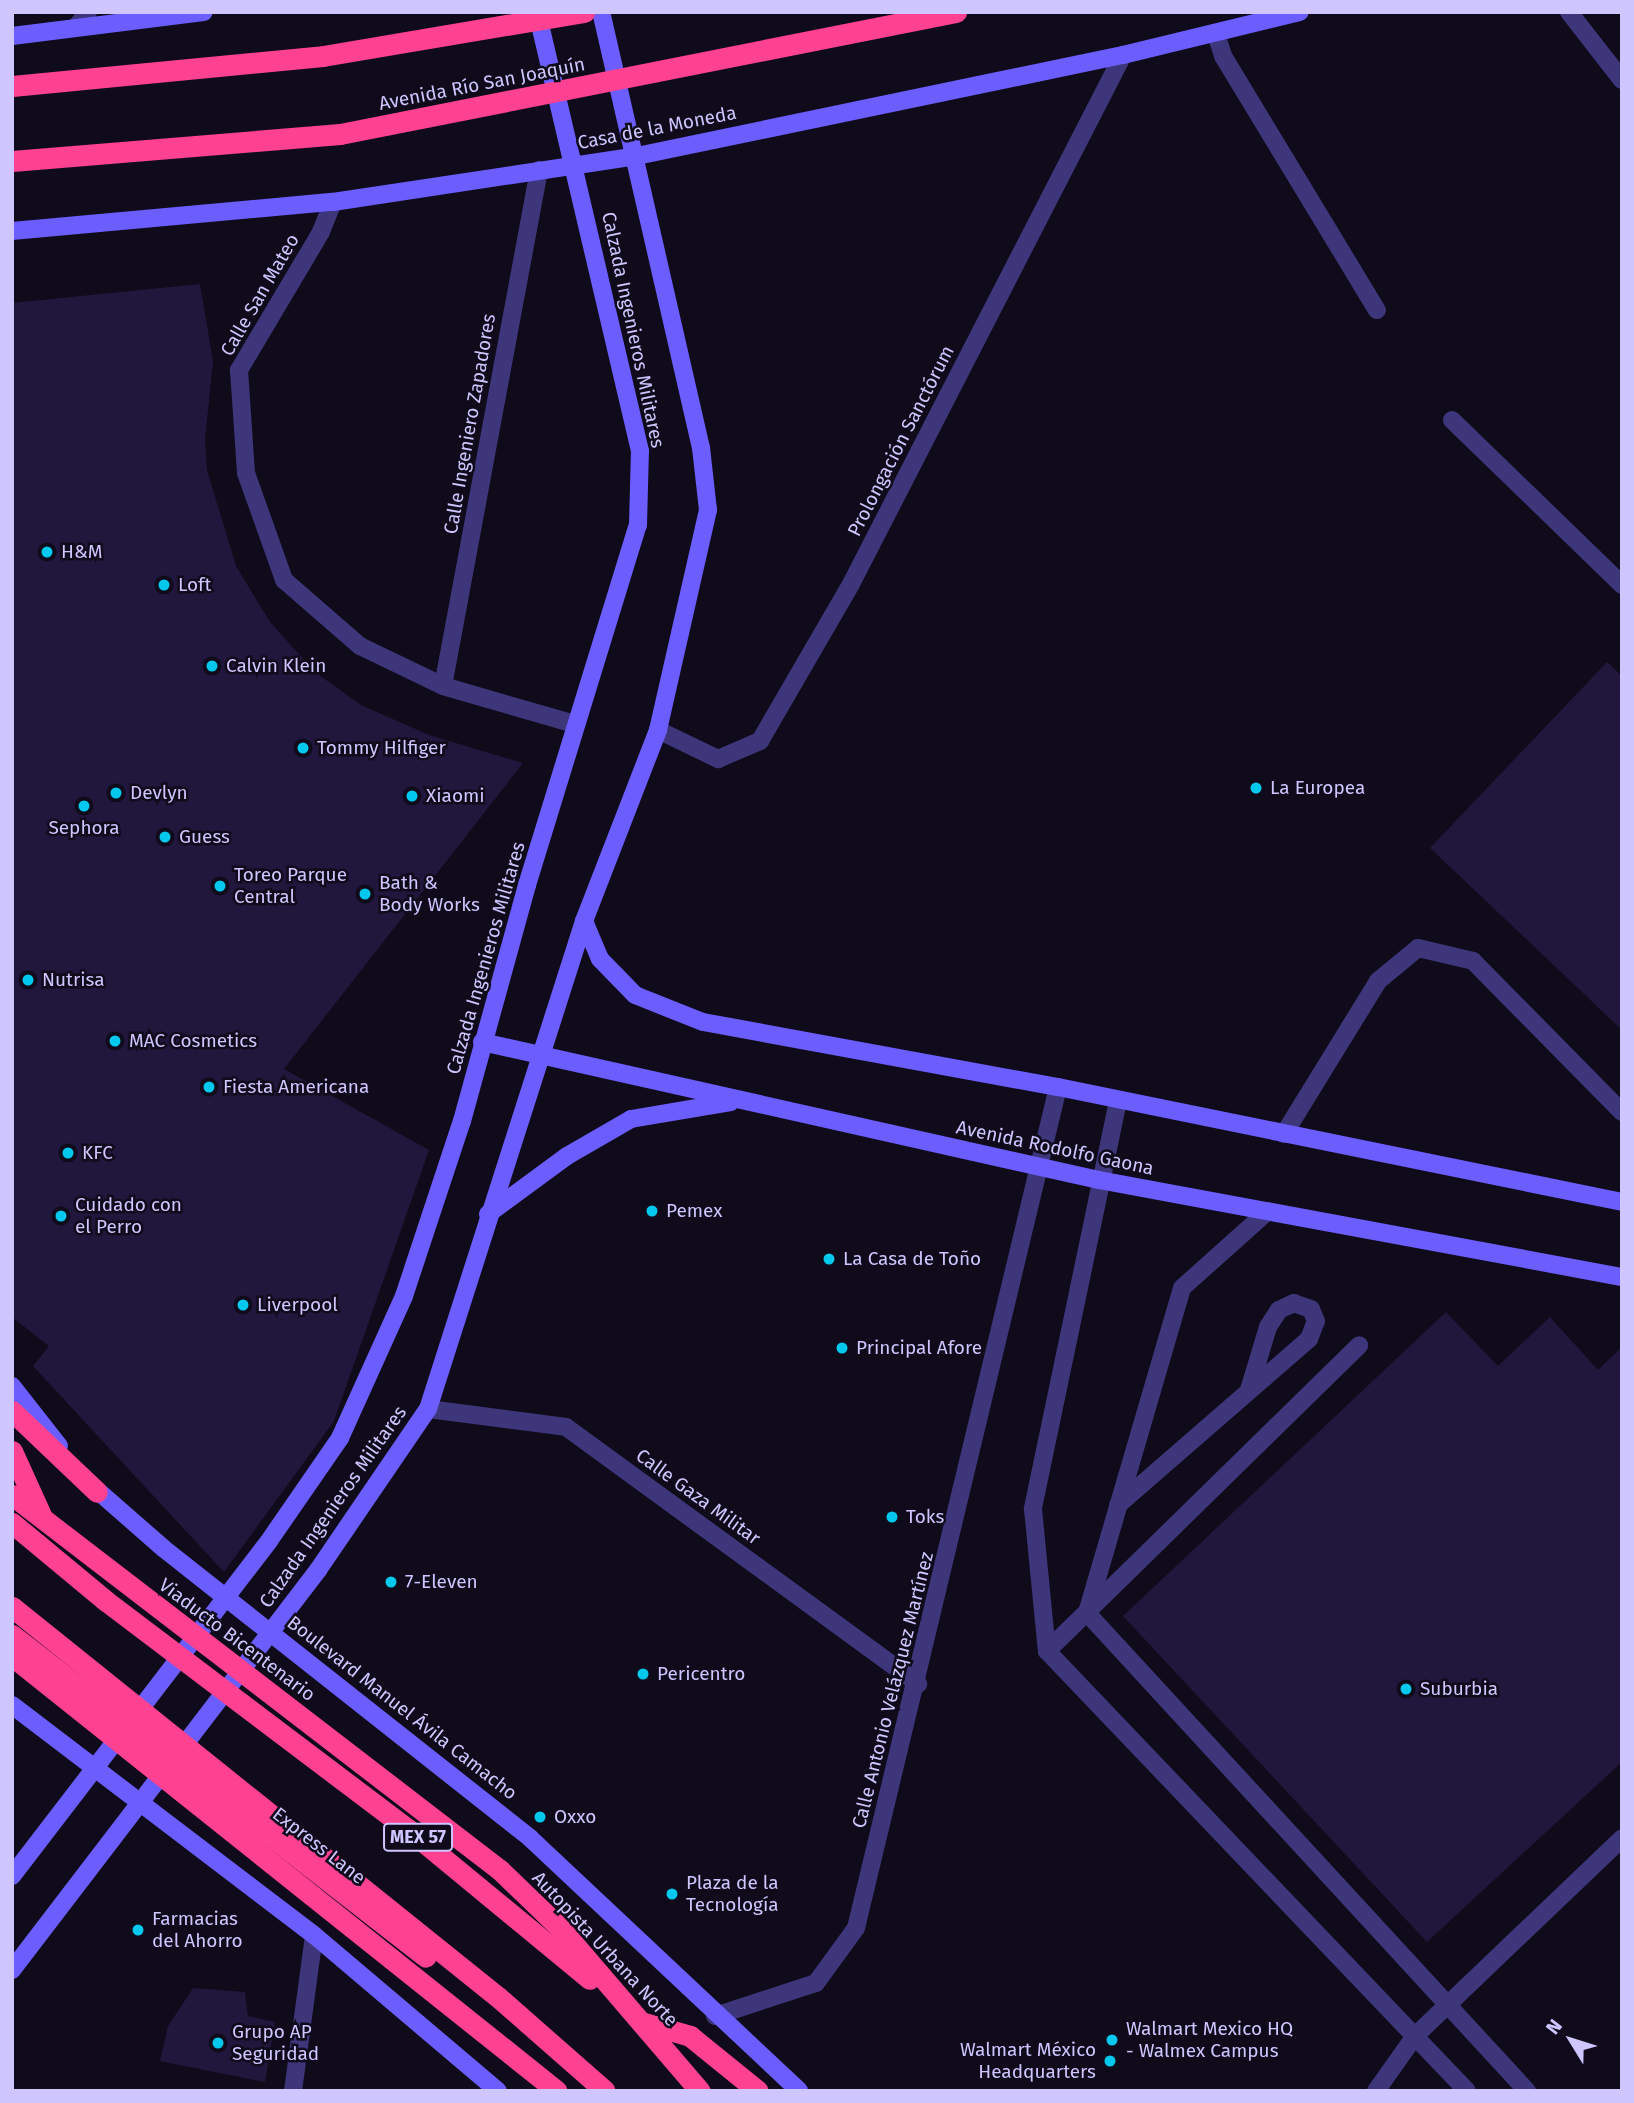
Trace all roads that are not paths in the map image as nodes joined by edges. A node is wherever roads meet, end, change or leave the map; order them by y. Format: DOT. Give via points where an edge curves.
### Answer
graph roads {
  1 [pos="88,12"];
  2 [pos="204,12"];
  3 [pos="537,12"];
  4 [pos="584,12"];
  5 [pos="601,12"];
  6 [pos="956,12"];
  7 [pos="1300,12"];
  8 [pos="1569,12"];
  9 [pos="76,27"];
  10 [pos="1216,34"];
  11 [pos="12,36"];
  12 [pos="1123,55"];
  13 [pos="1622,80"];
  14 [pos="12,86"];
  15 [pos="632,157"];
  16 [pos="12,161"];
  17 [pos="576,165"];
  18 [pos="539,170"];
  19 [pos="333,202"];
  20 [pos="12,231"];
  21 [pos="1377,310"];
  22 [pos="1451,420"];
  23 [pos="1622,585"];
  24 [pos="443,686"];
  25 [pos="575,724"];
  26 [pos="658,730"];
  27 [pos="584,921"];
  28 [pos="482,1042"];
  29 [pos="540,1057"];
  30 [pos="1058,1087"];
  31 [pos="740,1100"];
  32 [pos="1118,1101"];
  33 [pos="1622,1112"];
  34 [pos="1284,1134"];
  35 [pos="1039,1167"];
  36 [pos="1100,1180"];
  37 [pos="1622,1202"];
  38 [pos="1268,1211"];
  39 [pos="488,1214"];
  40 [pos="1622,1277"];
  41 [pos="1359,1345"];
  42 [pos="12,1386"];
  43 [pos="1249,1390"];
  44 [pos="428,1409"];
  45 [pos="12,1411"];
  46 [pos="12,1451"];
  47 [pos="97,1492"];
  48 [pos="12,1495"];
  49 [pos="1118,1505"];
  50 [pos="12,1523"];
  51 [pos="60,1559"];
  52 [pos="12,1607"];
  53 [pos="1087,1613"];
  54 [pos="12,1635"];
  55 [pos="1047,1651"];
  56 [pos="12,1656"];
  57 [pos="918,1684"];
  58 [pos="12,1705"];
  59 [pos="435,1820"];
  60 [pos="1622,1838"];
  61 [pos="12,1876"];
  62 [pos="314,1935"];
  63 [pos="12,1970"];
  64 [pos="1448,2005"];
  65 [pos="715,2016"];
  66 [pos="637,2021"];
  67 [pos="1415,2036"];
  68 [pos="293,2091"];
  69 [pos="498,2091"];
  70 [pos="558,2091"];
  71 [pos="599,2091"];
  72 [pos="605,2091"];
  73 [pos="700,2091"];
  74 [pos="717,2091"];
  75 [pos="758,2091"];
  76 [pos="799,2091"];
  77 [pos="1376,2091"];
  78 [pos="1467,2091"];
  79 [pos="1527,2091"];
  1 -- 9 [label="street"];
  2 -- 9 [label="main road"];
  3 -- 17 [label="main road, Calzada Ingenieros Militares"];
  4 -- 14 [label="highway" via="323,55"];
  5 -- 15 [label="main road, Calzada Ingenieros Militares"];
  6 -- 16 [label="highway, Avenida Río San Joaquín" via="340,134"];
  7 -- 10 [label="main road, Casa de la Moneda"];
  8 -- 13 [label="street"];
  9 -- 11 [label="main road"];
  10 -- 12 [label="main road, Casa de la Moneda"];
  10 -- 21 [label="street" via="1223,56"];
  12 -- 15 [label="main road, Casa de la Moneda"];
  12 -- 26 [label="street, Prolongación Sanctórum" via="851,584 760,741 718,759"];
  15 -- 17 [label="main road, Casa de la Moneda"];
  15 -- 26 [label="main road, Calzada Ingenieros Militares" via="701,448 708,510"];
  17 -- 18 [label="main road, Casa de la Moneda"];
  17 -- 25 [label="main road, Calzada Ingenieros Militares" via="640,451 638,525"];
  18 -- 19 [label="main road, Casa de la Moneda"];
  18 -- 24 [label="street, Calle Ingeniero Zapadores"];
  19 -- 20 [label="main road, Casa de la Moneda"];
  19 -- 24 [label="street, Calle San Mateo" via="321,232 239,370 246,473 284,580 360,646"];
  22 -- 23 [label="street"];
  24 -- 25 [label="street, Calle San Mateo"];
  25 -- 28 [label="main road, Calzada Ingenieros Militares"];
  26 -- 27 [label="main road, Calzada Ingenieros Militares"];
  27 -- 29 [label="main road, Calzada Ingenieros Militares"];
  27 -- 30 [label="main road" via="600,959 635,995 703,1021"];
  28 -- 29 [label="main road, Avenida Rodolfo Gaona"];
  28 -- 61 [label="main road, Calzada Ingenieros Militares" via="462,1121 404,1296 340,1438 269,1541"];
  29 -- 31 [label="main road, Avenida Rodolfo Gaona"];
  29 -- 39 [label="main road, Calzada Ingenieros Militares"];
  30 -- 32 [label="main road"];
  30 -- 35 [label="street, Calle Antonio Velázquez Martínez"];
  31 -- 35 [label="main road, Avenida Rodolfo Gaona"];
  31 -- 39 [label="main road" via="631,1119 567,1156"];
  32 -- 34 [label="main road"];
  32 -- 36 [label="street"];
  33 -- 34 [label="street" via="1473,961 1418,948 1378,981"];
  34 -- 37 [label="main road"];
  35 -- 36 [label="main road, Avenida Rodolfo Gaona"];
  35 -- 57 [label="street, Calle Antonio Velázquez Martínez"];
  36 -- 38 [label="main road, Avenida Rodolfo Gaona"];
  36 -- 55 [label="street" via="1033,1509"];
  38 -- 40 [label="main road, Avenida Rodolfo Gaona"];
  38 -- 49 [label="street" via="1182,1288"];
  39 -- 44 [label="main road, Calzada Ingenieros Militares"];
  41 -- 53 [label="street"];
  42 -- 47 [label="main road, Boulevard Manuel Ávila Camacho"];
  43 -- 43 [label="street" via="1309,1339 1316,1321 1311,1309 1294,1303 1279,1310 1268,1327"];
  43 -- 49 [label="street"];
  44 -- 57 [label="street, Calle Gaza Militar" via="566,1427"];
  44 -- 63 [label="main road, Calzada Ingenieros Militares" via="318,1570"];
  45 -- 47 [label="highway"];
  46 -- 51 [label="highway"];
  47 -- 65 [label="main road, Boulevard Manuel Ávila Camacho" via="530,1838"];
  48 -- 59 [label="highway, Viaducto Bicentenario"];
  49 -- 53 [label="street"];
  50 -- 51 [label="highway, MEX 57"];
  51 -- 66 [label="highway, MEX 57" via="106,1601 409,1830"];
  52 -- 72 [label="highway" via="498,1997"];
  53 -- 55 [label="street"];
  53 -- 64 [label="street"];
  54 -- 71 [label="highway, Express Lane"];
  55 -- 67 [label="street"];
  56 -- 70 [label="highway"];
  57 -- 65 [label="street, Calle Antonio Velázquez Martínez" via="856,1928 816,1983"];
  58 -- 62 [label="main road"];
  59 -- 73 [label="highway, Autopista Urbana Norte" via="500,1870 561,1929"];
  60 -- 64 [label="street"];
  62 -- 68 [label="street"];
  62 -- 69 [label="main road"];
  64 -- 67 [label="street"];
  64 -- 79 [label="street"];
  65 -- 76 [label="main road, Boulevard Manuel Ávila Camacho"];
  66 -- 74 [label="highway, MEX 57"];
  66 -- 75 [label="highway" via="690,2036"];
  67 -- 77 [label="street"];
  67 -- 78 [label="street"];
}
